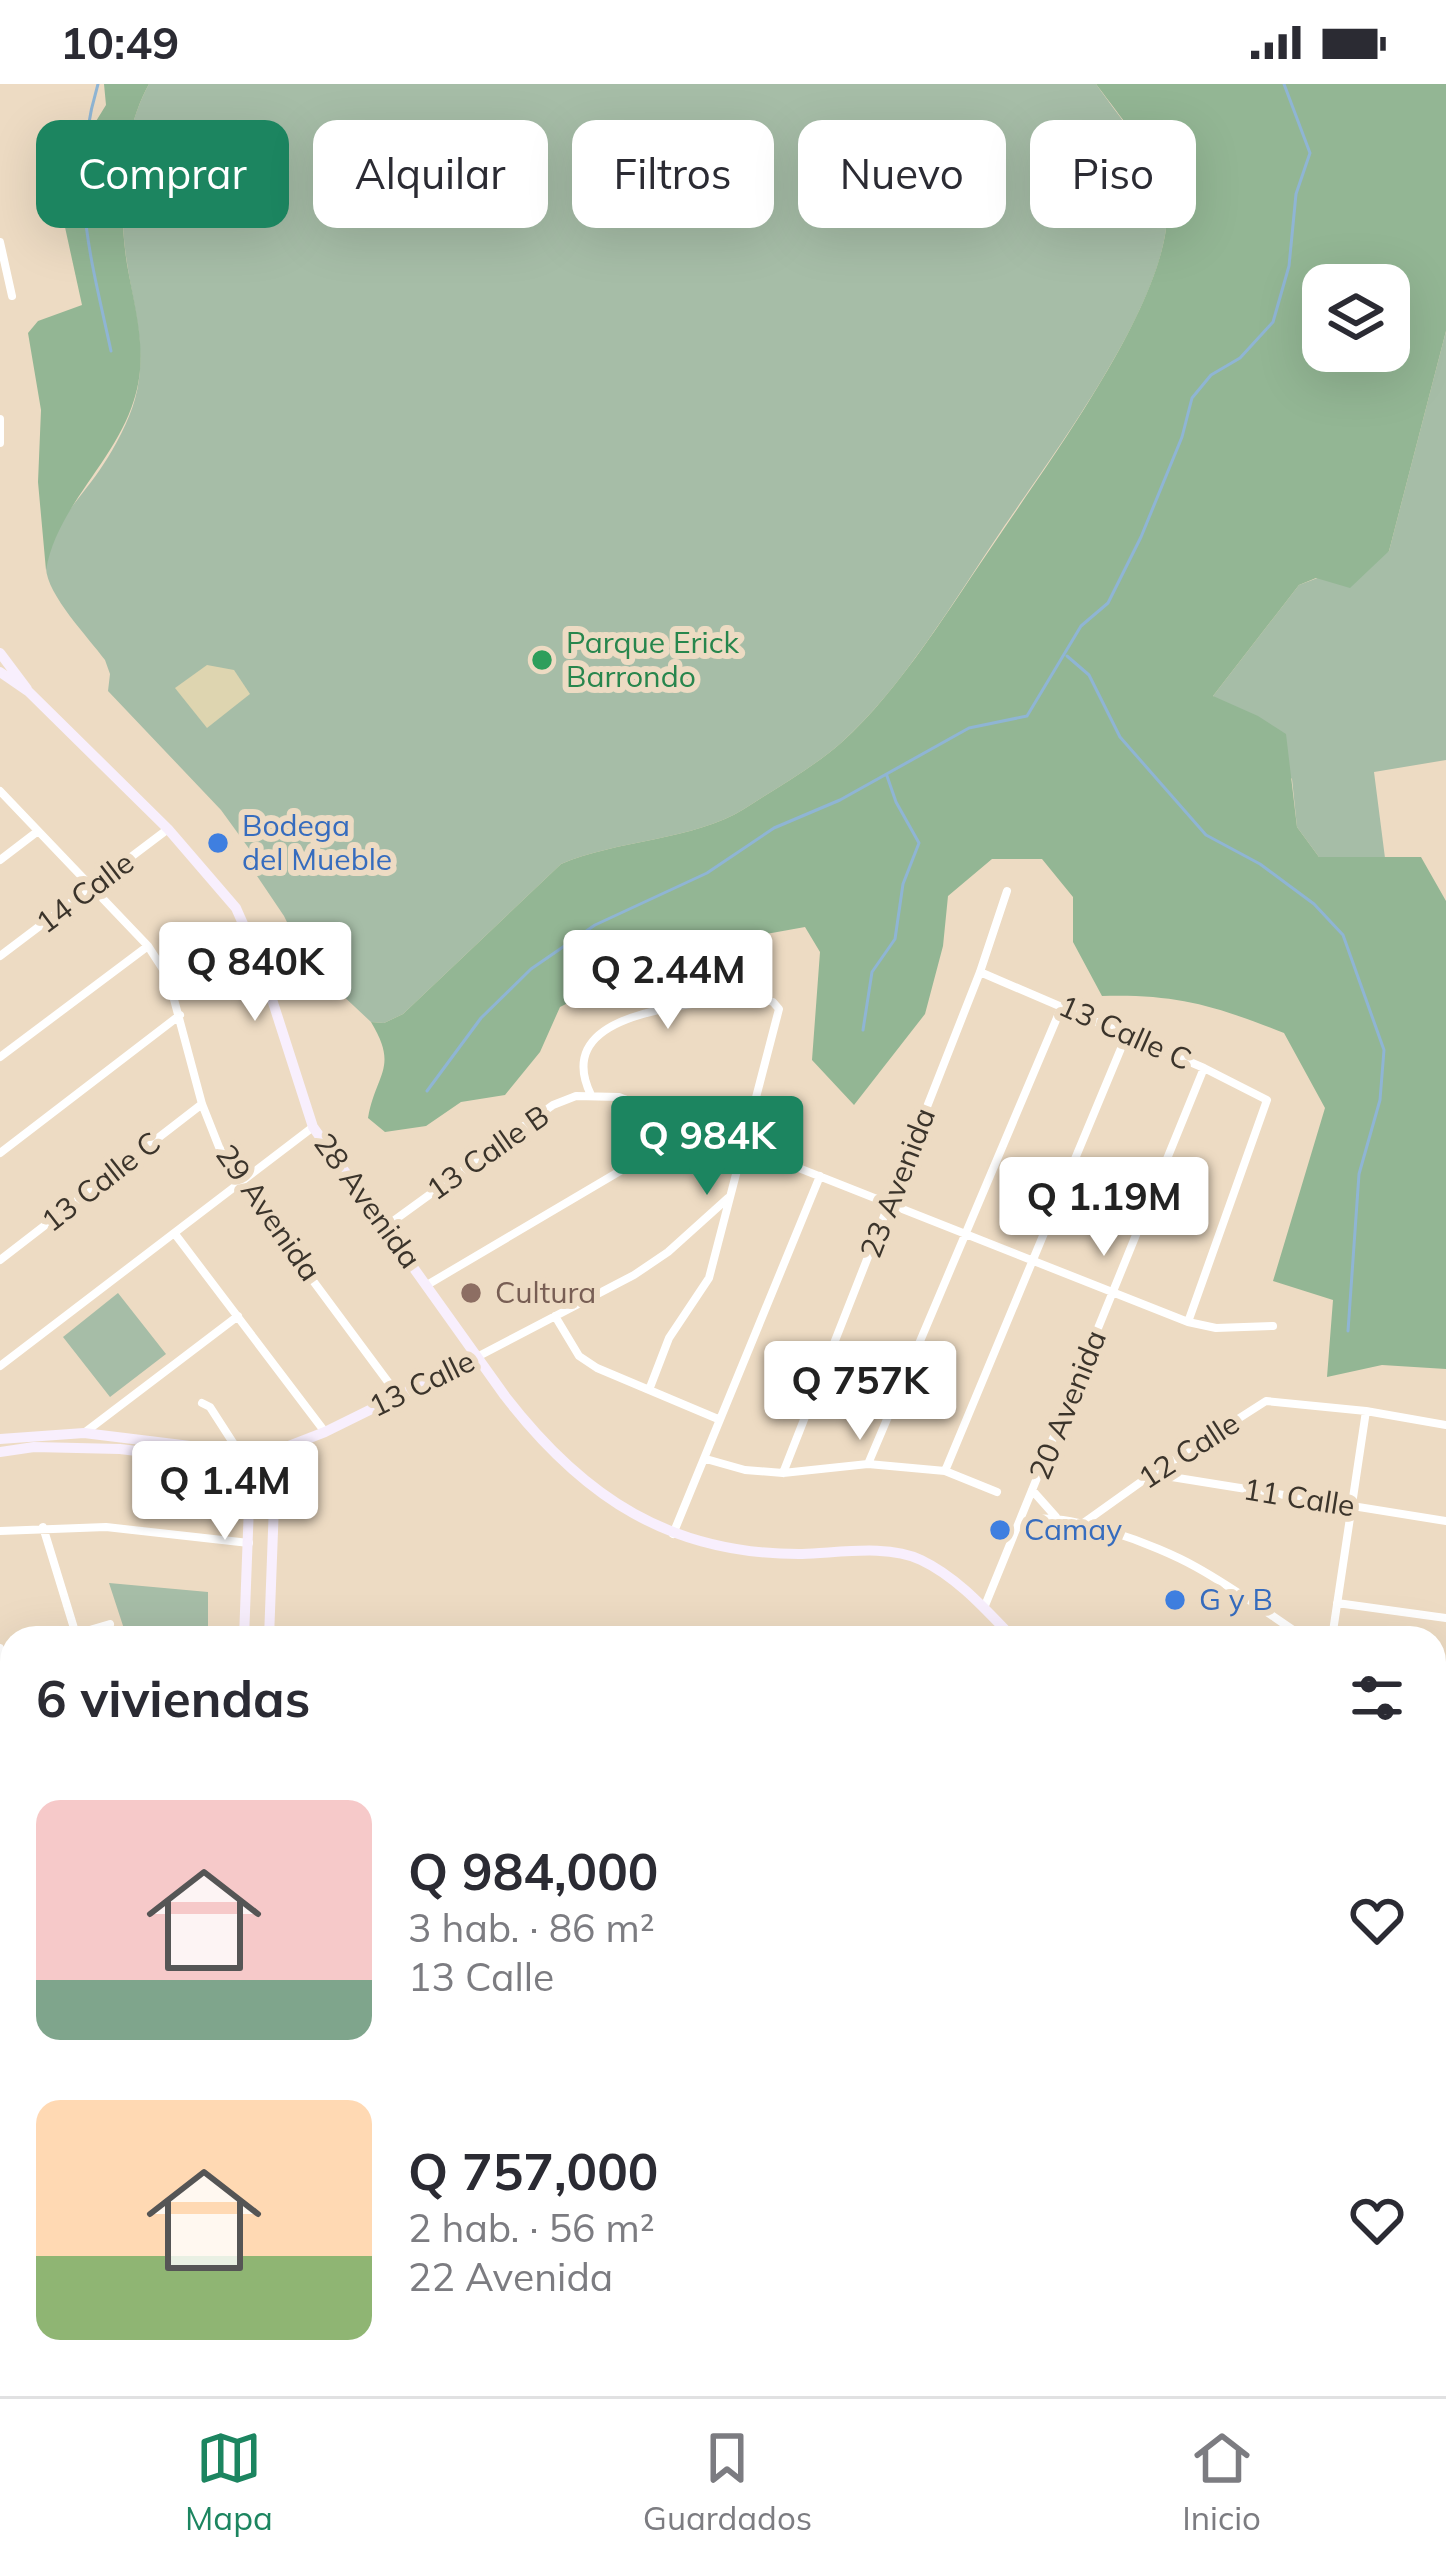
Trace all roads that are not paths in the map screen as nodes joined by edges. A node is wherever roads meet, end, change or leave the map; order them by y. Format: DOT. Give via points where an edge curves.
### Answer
graph roads {
  1 [pos="0,242"];
  2 [pos="12,296"];
  3 [pos="0,418"];
  4 [pos="0,443"];
  5 [pos="0,653"];
  6 [pos="0,672"];
  7 [pos="28,692"];
  8 [pos="0,791"];
  9 [pos="168,829"];
  10 [pos="38,831"];
  11 [pos="0,860"];
  12 [pos="92,886"];
  13 [pos="1007,891"];
  14 [pos="148,946"];
  15 [pos="0,956"];
  16 [pos="980,972"];
  17 [pos="1062,1006"];
  18 [pos="180,1015"];
  19 [pos="1127,1034"];
  20 [pos="0,1057"];
  21 [pos="1204,1068"];
  22 [pos="591,1095"];
  23 [pos="202,1103"];
  24 [pos="313,1127"];
  25 [pos="693,1128"];
  26 [pos="744,1146"];
  27 [pos="0,1154"];
  28 [pos="820,1176"];
  29 [pos="242,1185"];
  30 [pos="730,1196"];
  31 [pos="890,1204"];
  32 [pos="385,1227"];
  33 [pos="964,1233"];
  34 [pos="176,1234"];
  35 [pos="0,1260"];
  36 [pos="1035,1262"];
  37 [pos="427,1285"];
  38 [pos="1114,1293"];
  39 [pos="238,1316"];
  40 [pos="555,1316"];
  41 [pos="1187,1322"];
  42 [pos="1273,1327"];
  43 [pos="477,1357"];
  44 [pos="0,1366"];
  45 [pos="649,1390"];
  46 [pos="398,1394"];
  47 [pos="202,1403"];
  48 [pos="1366,1411"];
  49 [pos="718,1419"];
  50 [pos="1446,1425"];
  51 [pos="325,1432"];
  52 [pos="84,1433"];
  53 [pos="0,1438"];
  54 [pos="214,1448"];
  55 [pos="276,1451"];
  56 [pos="0,1452"];
  57 [pos="245,1452"];
  58 [pos="706,1460"];
  59 [pos="868,1464"];
  60 [pos="945,1471"];
  61 [pos="783,1473"];
  62 [pos="1152,1474"];
  63 [pos="248,1482"];
  64 [pos="1032,1490"];
  65 [pos="997,1492"];
  66 [pos="1353,1506"];
  67 [pos="1062,1521"];
  68 [pos="1446,1521"];
  69 [pos="1020,1522"];
  70 [pos="1082,1524"];
  71 [pos="43,1527"];
  72 [pos="0,1531"];
  73 [pos="673,1534"];
  74 [pos="248,1543"];
  75 [pos="1337,1603"];
  76 [pos="984,1608"];
  77 [pos="1446,1618"];
  78 [pos="110,1624"];
  79 [pos="73,1626"];
  80 [pos="104,1626"];
  81 [pos="245,1626"];
  82 [pos="269,1626"];
  83 [pos="1001,1626"];
  84 [pos="1287,1626"];
  85 [pos="1334,1626"];
  1 -- 2 [label="street"];
  3 -- 4 [label="street"];
  5 -- 7 [label="main road, 28 Avenida"];
  6 -- 7 [label="main road, 28 Avenida"];
  7 -- 9 [label="main road, 28 Avenida"];
  8 -- 10 [label="street, 29 Avenida"];
  9 -- 12 [label="street, 14 Calle"];
  9 -- 24 [label="main road, 28 Avenida" via="236,908"];
  10 -- 11 [label="street"];
  10 -- 12 [label="street, 29 Avenida"];
  12 -- 14 [label="street, 29 Avenida"];
  12 -- 15 [label="street, 14 Calle"];
  13 -- 16 [label="street, 23 Avenida"];
  14 -- 18 [label="street, 29 Avenida"];
  14 -- 20 [label="street"];
  16 -- 17 [label="street, 13 Calle C"];
  16 -- 31 [label="street, 23 Avenida"];
  17 -- 19 [label="street, 13 Calle C"];
  17 -- 33 [label="street"];
  18 -- 23 [label="street, 29 Avenida"];
  18 -- 27 [label="street"];
  19 -- 21 [label="street, 13 Calle C"];
  19 -- 36 [label="street"];
  21 -- 38 [label="street, 20 Avenida"];
  21 -- 41 [label="street, 13 Calle C" via="1267,1100"];
  22 -- 25 [label="street" via="619,1096"];
  22 -- 26 [label="street" via="581,1076 585,1052 623,1018 754,997 772,1002 779,1009"];
  22 -- 32 [label="street, 13 Calle B" via="553,1105"];
  23 -- 29 [label="street, 29 Avenida"];
  23 -- 35 [label="street, 13 Calle C"];
  24 -- 29 [label="street"];
  24 -- 32 [label="main road, 28 Avenida"];
  25 -- 26 [label="street"];
  25 -- 37 [label="street"];
  26 -- 28 [label="street"];
  26 -- 30 [label="street"];
  28 -- 31 [label="street"];
  28 -- 49 [label="street"];
  29 -- 34 [label="street"];
  29 -- 46 [label="street, 29 Avenida"];
  30 -- 40 [label="street, 13 Calle" via="668,1252"];
  30 -- 45 [label="street" via="709,1278 669,1338"];
  31 -- 33 [label="street"];
  31 -- 61 [label="street, 23 Avenida"];
  32 -- 37 [label="main road, 28 Avenida"];
  33 -- 36 [label="street"];
  33 -- 59 [label="street"];
  34 -- 39 [label="street"];
  34 -- 44 [label="street"];
  36 -- 38 [label="street"];
  36 -- 60 [label="street"];
  37 -- 43 [label="main road, 28 Avenida"];
  38 -- 41 [label="street"];
  38 -- 64 [label="street, 20 Avenida"];
  39 -- 51 [label="street"];
  39 -- 52 [label="street"];
  40 -- 43 [label="street, 13 Calle"];
  40 -- 45 [label="street" via="578,1356"];
  41 -- 42 [label="street"];
  43 -- 46 [label="main road, 13 Calle"];
  43 -- 73 [label="main road, 28 Avenida" via="581,1479"];
  45 -- 49 [label="street"];
  46 -- 51 [label="main road, 13 Calle"];
  47 -- 57 [label="street"];
  48 -- 50 [label="street, 12 Calle"];
  48 -- 62 [label="street, 12 Calle" via="1266,1401"];
  48 -- 66 [label="street"];
  49 -- 58 [label="street"];
  51 -- 55 [label="main road, 13 Calle"];
  52 -- 53 [label="main road, 13 Calle"];
  52 -- 54 [label="main road, 13 Calle"];
  54 -- 57 [label="main road, 13 Calle"];
  54 -- 63 [label="main road"];
  55 -- 57 [label="main road, 13 Calle"];
  55 -- 82 [label="main road"];
  56 -- 63 [label="main road" via="120,1449 221,1461"];
  57 -- 63 [label="main road"];
  58 -- 61 [label="street"];
  58 -- 73 [label="street"];
  59 -- 60 [label="street"];
  59 -- 61 [label="street"];
  60 -- 65 [label="street"];
  62 -- 66 [label="street, 11 Calle"];
  62 -- 70 [label="street, 12 Calle"];
  63 -- 74 [label="main road"];
  64 -- 67 [label="street"];
  64 -- 69 [label="street, 20 Avenida"];
  66 -- 68 [label="street, 11 Calle"];
  66 -- 75 [label="street"];
  67 -- 69 [label="street"];
  67 -- 70 [label="street"];
  69 -- 76 [label="street, 20 Avenida"];
  70 -- 84 [label="street" via="1194,1565"];
  71 -- 72 [label="street"];
  71 -- 74 [label="street"];
  71 -- 79 [label="street"];
  73 -- 76 [label="main road, 28 Avenida" via="742,1553 919,1559"];
  74 -- 81 [label="main road"];
  75 -- 77 [label="street"];
  75 -- 85 [label="street"];
  76 -- 83 [label="main road, 28 Avenida"];
  78 -- 80 [label="street"];
}
